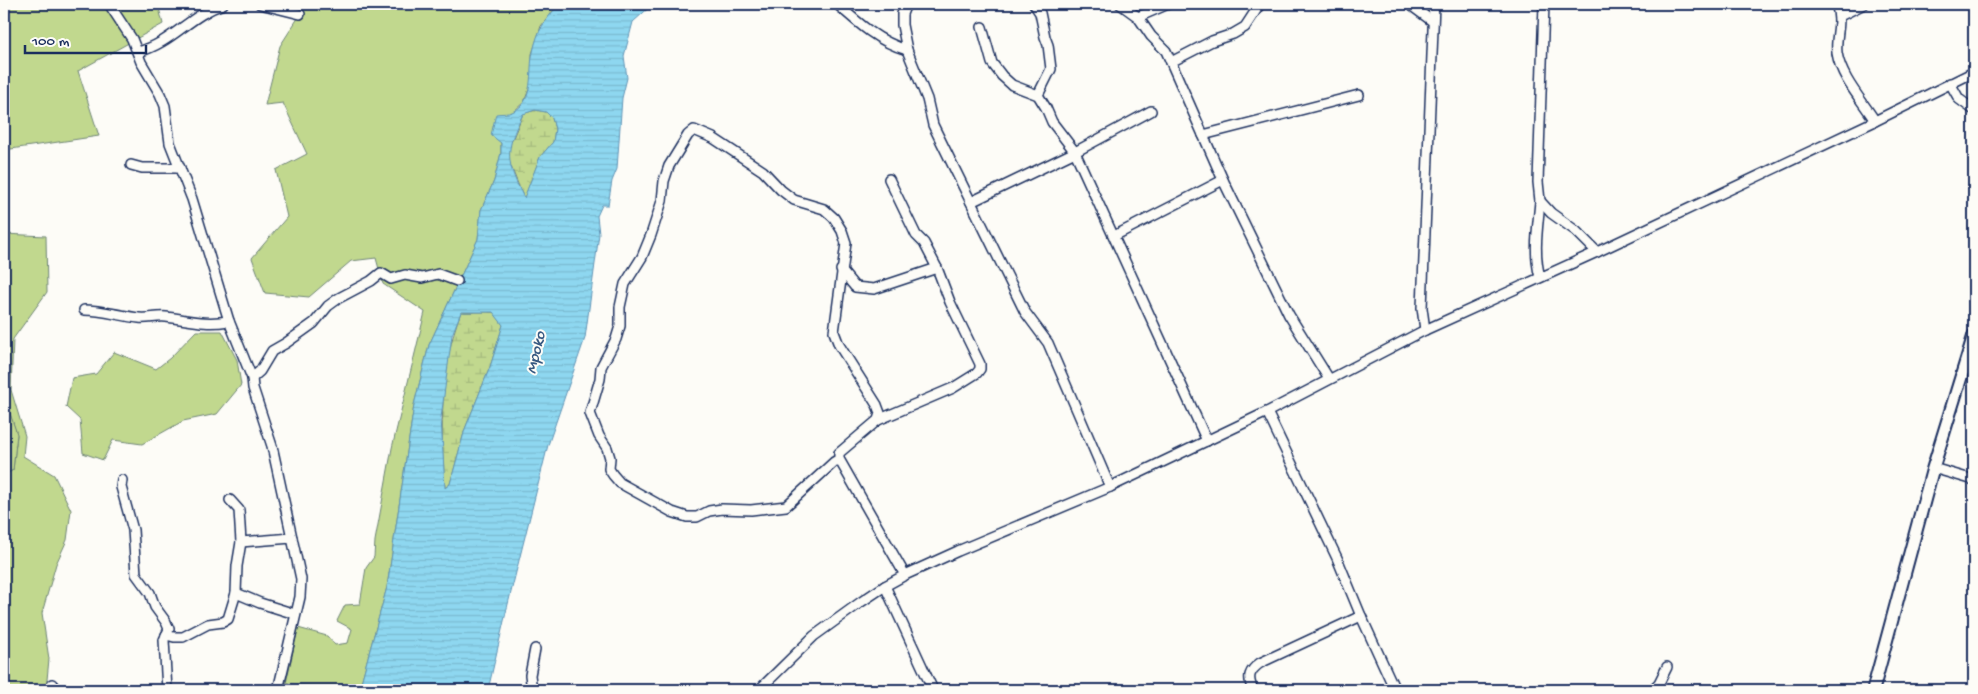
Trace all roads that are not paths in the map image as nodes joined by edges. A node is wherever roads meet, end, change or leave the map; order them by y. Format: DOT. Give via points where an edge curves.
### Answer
graph roads {
  1 [pos="109,4"];
  2 [pos="223,4"];
  3 [pos="260,4"];
  4 [pos="837,4"];
  5 [pos="906,4"];
  6 [pos="1034,4"];
  7 [pos="1120,4"];
  8 [pos="1168,4"];
  9 [pos="1260,4"];
  10 [pos="1409,4"];
  11 [pos="1434,4"];
  12 [pos="1544,4"];
  13 [pos="1836,4"];
  14 [pos="1864,4"];
  15 [pos="300,14"];
  16 [pos="1840,16"];
  17 [pos="1138,17"];
  18 [pos="1432,21"];
  19 [pos="982,27"];
  20 [pos="907,50"];
  21 [pos="138,52"];
  22 [pos="1171,62"];
  23 [pos="1974,72"];
  24 [pos="1950,83"];
  25 [pos="1038,95"];
  26 [pos="1359,95"];
  27 [pos="1974,110"];
  28 [pos="1151,111"];
  29 [pos="1875,121"];
  30 [pos="1203,135"];
  31 [pos="1074,152"];
  32 [pos="131,164"];
  33 [pos="180,168"];
  34 [pos="889,179"];
  35 [pos="1223,180"];
  36 [pos="1540,201"];
  37 [pos="971,202"];
  38 [pos="1114,236"];
  39 [pos="1597,252"];
  40 [pos="937,268"];
  41 [pos="841,270"];
  42 [pos="1540,277"];
  43 [pos="457,282"];
  44 [pos="84,310"];
  45 [pos="229,321"];
  46 [pos="1425,330"];
  47 [pos="1974,335"];
  48 [pos="252,378"];
  49 [pos="1329,379"];
  50 [pos="1267,412"];
  51 [pos="878,420"];
  52 [pos="1207,441"];
  53 [pos="839,459"];
  54 [pos="1933,468"];
  55 [pos="122,480"];
  56 [pos="1974,480"];
  57 [pos="1110,487"];
  58 [pos="230,500"];
  59 [pos="292,538"];
  60 [pos="242,542"];
  61 [pos="905,575"];
  62 [pos="885,586"];
  63 [pos="236,593"];
  64 [pos="295,614"];
  65 [pos="1361,616"];
  66 [pos="166,635"];
  67 [pos="535,649"];
  68 [pos="1668,667"];
  69 [pos="931,687"];
  70 [pos="762,689"];
  71 [pos="167,690"];
  72 [pos="278,690"];
  73 [pos="532,690"];
  74 [pos="921,690"];
  75 [pos="1252,690"];
  76 [pos="1396,690"];
  77 [pos="1652,690"];
  78 [pos="1873,690"];
  1 -- 21 [label="street"];
  2 -- 21 [label="street" via="200,14 159,45"];
  3 -- 15 [label="street"];
  4 -- 20 [label="street" via="870,32"];
  5 -- 20 [label="street" via="902,25"];
  6 -- 25 [label="street" via="1040,13 1051,69"];
  7 -- 17 [label="street"];
  8 -- 17 [label="street"];
  9 -- 22 [label="street" via="1245,27"];
  10 -- 18 [label="street"];
  11 -- 18 [label="street"];
  12 -- 36 [label="street"];
  13 -- 16 [label="street"];
  14 -- 16 [label="street"];
  16 -- 29 [label="street" via="1836,40 1838,56 1847,78"];
  17 -- 22 [label="street"];
  18 -- 46 [label="street" via="1422,308"];
  19 -- 25 [label="street" via="992,62 1002,76"];
  20 -- 37 [label="street" via="927,99 933,125"];
  21 -- 33 [label="street" via="165,106 170,143"];
  22 -- 30 [label="street"];
  23 -- 24 [label="street"];
  24 -- 27 [label="street" via="1959,99"];
  24 -- 29 [label="street"];
  25 -- 31 [label="street" via="1052,122"];
  26 -- 30 [label="street"];
  28 -- 31 [label="street"];
  29 -- 39 [label="street"];
  30 -- 35 [label="street"];
  31 -- 37 [label="street"];
  31 -- 38 [label="street"];
  32 -- 33 [label="street" via="142,168"];
  33 -- 45 [label="street" via="203,230"];
  34 -- 40 [label="street" via="916,235"];
  35 -- 38 [label="street"];
  35 -- 49 [label="street" via="1289,315"];
  36 -- 39 [label="street"];
  36 -- 42 [label="street" via="1536,252"];
  37 -- 57 [label="street" via="1025,312 1048,344"];
  38 -- 52 [label="street"];
  39 -- 42 [label="street"];
  40 -- 41 [label="street" via="874,289 855,287"];
  40 -- 51 [label="street" via="980,369 953,388"];
  41 -- 51 [label="street" via="834,332 877,405"];
  41 -- 53 [label="street" via="846,243 834,218 824,209 794,200 763,171 713,138 694,130 688,134 669,166 651,235 625,284 620,326 601,367 590,413 607,448 613,476 672,512 687,517 722,509 786,506"];
  42 -- 46 [label="street"];
  43 -- 48 [label="street" via="438,274 391,279 381,273 339,298 314,323 272,351"];
  44 -- 45 [label="street" via="140,318 165,317 194,323"];
  45 -- 48 [label="street"];
  46 -- 49 [label="street"];
  47 -- 54 [label="main road"];
  48 -- 59 [label="street" via="272,446"];
  49 -- 50 [label="street"];
  50 -- 52 [label="street"];
  50 -- 65 [label="street"];
  51 -- 53 [label="street" via="839,453"];
  52 -- 57 [label="street"];
  53 -- 61 [label="street"];
  54 -- 56 [label="street"];
  54 -- 78 [label="main road"];
  55 -- 66 [label="street" via="133,530 136,574 166,622"];
  57 -- 61 [label="street"];
  58 -- 60 [label="street" via="239,510"];
  59 -- 60 [label="street"];
  59 -- 64 [label="street" via="301,579"];
  60 -- 63 [label="street"];
  61 -- 62 [label="street"];
  62 -- 69 [label="street"];
  62 -- 70 [label="street" via="814,636"];
  63 -- 64 [label="street"];
  63 -- 66 [label="street" via="228,619 208,624 183,637"];
  64 -- 72 [label="street"];
  65 -- 75 [label="street" via="1251,669 1249,681"];
  65 -- 76 [label="street"];
  66 -- 71 [label="street"];
  67 -- 73 [label="street" via="530,675"];
  68 -- 77 [label="street"];
  69 -- 74 [label="street"];
}
